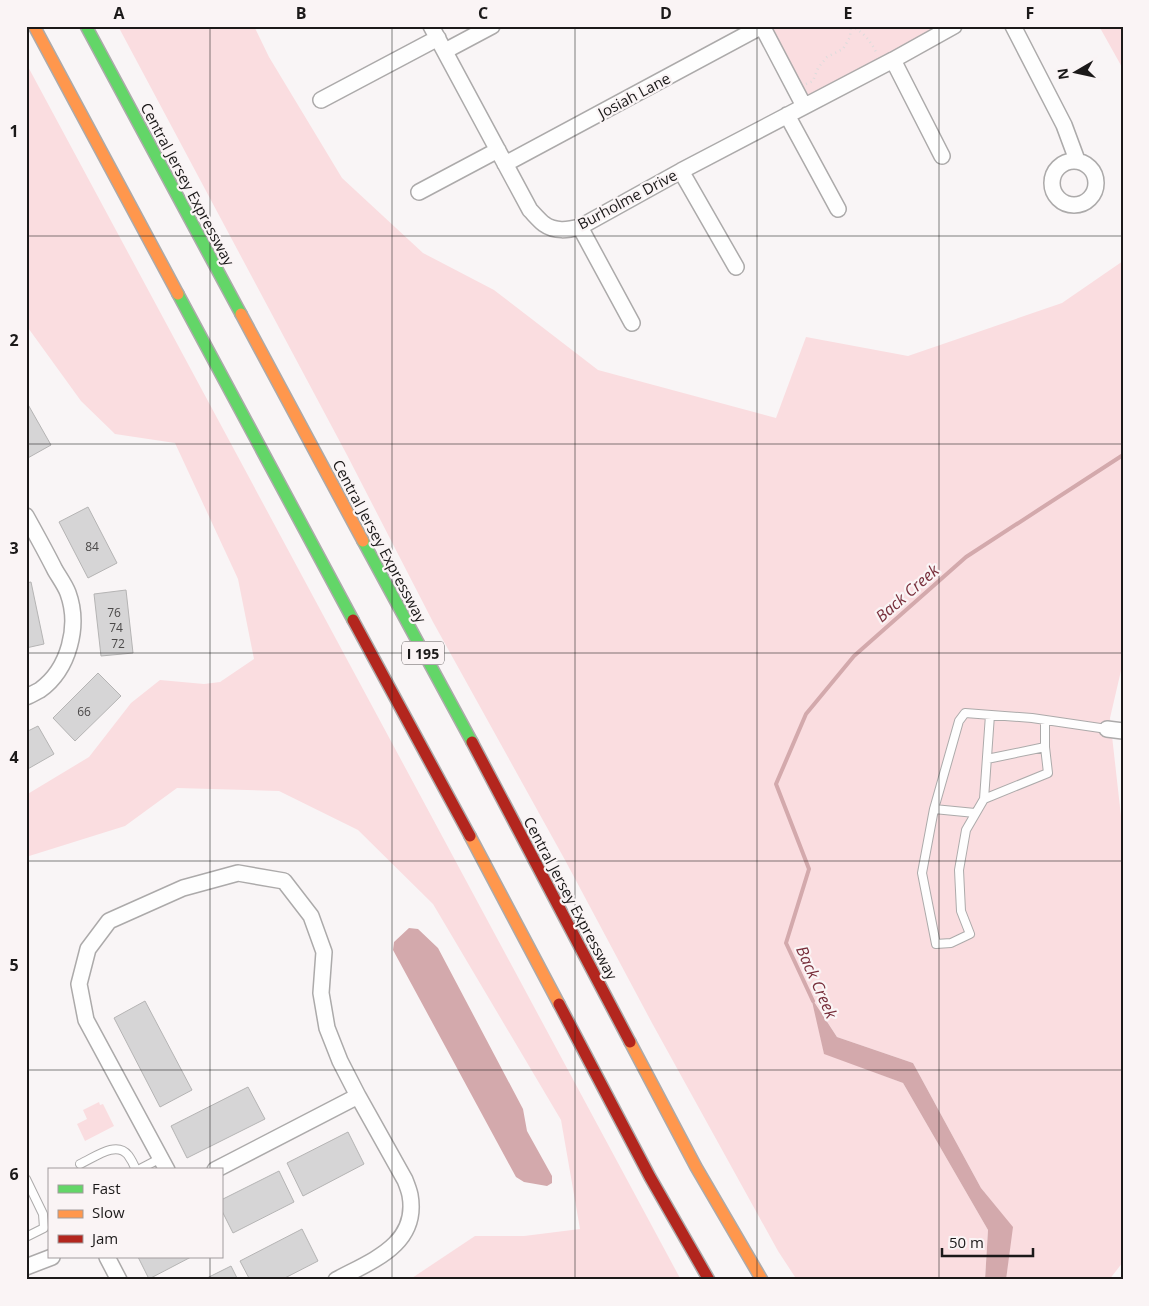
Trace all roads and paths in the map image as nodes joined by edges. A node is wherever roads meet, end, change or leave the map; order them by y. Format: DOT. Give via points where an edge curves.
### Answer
graph roads {
  1 [pos="34,26"];
  2 [pos="86,26"];
  3 [pos="492,26"];
  4 [pos="762,26"];
  5 [pos="851,26"];
  6 [pos="954,26"];
  7 [pos="1013,26"];
  8 [pos="438,39"];
  9 [pos="876,52"];
  10 [pos="893,60"];
  11 [pos="806,84"];
  12 [pos="320,100"];
  13 [pos="804,106"];
  14 [pos="787,115"];
  15 [pos="498,150"];
  16 [pos="942,156"];
  17 [pos="1076,160"];
  18 [pos="505,164"];
  19 [pos="681,171"];
  20 [pos="419,192"];
  21 [pos="838,209"];
  22 [pos="580,227"];
  23 [pos="736,267"];
  24 [pos="632,323"];
  25 [pos="26,516"];
  26 [pos="26,697"];
  27 [pos="990,715"];
  28 [pos="1045,720"];
  29 [pos="1107,729"];
  30 [pos="1123,731"];
  31 [pos="1046,748"];
  32 [pos="987,759"];
  33 [pos="984,799"];
  34 [pos="934,809"];
  35 [pos="975,813"];
  36 [pos="358,1096"];
  37 [pos="80,1164"];
  38 [pos="164,1164"];
  39 [pos="136,1168"];
  40 [pos="146,1168"];
  41 [pos="219,1168"];
  42 [pos="26,1179"];
  43 [pos="26,1237"];
  44 [pos="49,1258"];
  45 [pos="108,1258"];
  46 [pos="26,1267"];
  47 [pos="119,1280"];
  48 [pos="336,1280"];
  49 [pos="709,1280"];
  50 [pos="762,1280"];
  1 -- 49 [label="highway, I 195" via="622,1124"];
  2 -- 50 [label="highway, Central Jersey Expressway / I 195" via="504,802 696,1167"];
  3 -- 8 [label="street"];
  4 -- 13 [label="street"];
  4 -- 18 [label="street, Josiah Lane"];
  5 -- 9 [label="path" via="862,32"];
  5 -- 11 [label="path" via="850,37 843,48 827,57 813,81"];
  6 -- 10 [label="street, Burholme Drive"];
  7 -- 17 [label="street" via="1064,125"];
  8 -- 12 [label="street"];
  8 -- 15 [label="street, Burholme Drive"];
  10 -- 13 [label="street, Burholme Drive"];
  10 -- 16 [label="street"];
  13 -- 14 [label="street, Burholme Drive"];
  14 -- 19 [label="street, Burholme Drive"];
  14 -- 21 [label="street"];
  15 -- 18 [label="street, Burholme Drive"];
  15 -- 20 [label="street"];
  18 -- 22 [label="street, Burholme Drive" via="530,210 545,225 557,230"];
  19 -- 22 [label="street, Burholme Drive"];
  19 -- 23 [label="street"];
  22 -- 24 [label="street"];
  25 -- 26 [label="street" via="68,593 73,622 68,652 61,666 40,689"];
  27 -- 28 [label="lane"];
  27 -- 32 [label="lane"];
  27 -- 34 [label="lane" via="965,713 959,721"];
  28 -- 29 [label="lane"];
  28 -- 31 [label="lane"];
  29 -- 30 [label="street"];
  31 -- 32 [label="lane"];
  31 -- 33 [label="lane" via="1048,773"];
  32 -- 33 [label="lane"];
  33 -- 35 [label="lane"];
  34 -- 35 [label="lane"];
  34 -- 35 [label="lane" via="922,873 936,944 951,943 970,934 961,911 959,870 966,830"];
  36 -- 38 [label="street" via="327,1028 321,993 324,952 311,916 284,881 238,873 183,888 109,921 88,949 79,984 86,1020"];
  36 -- 41 [label="street"];
  36 -- 48 [label="street" via="405,1180 411,1208 401,1239 384,1254"];
  37 -- 39 [label="lane" via="112,1148 128,1155"];
  38 -- 40 [label="lane"];
  42 -- 43 [label="lane" via="43,1214 44,1228"];
  44 -- 46 [label="street"];
  45 -- 47 [label="street"];
}
